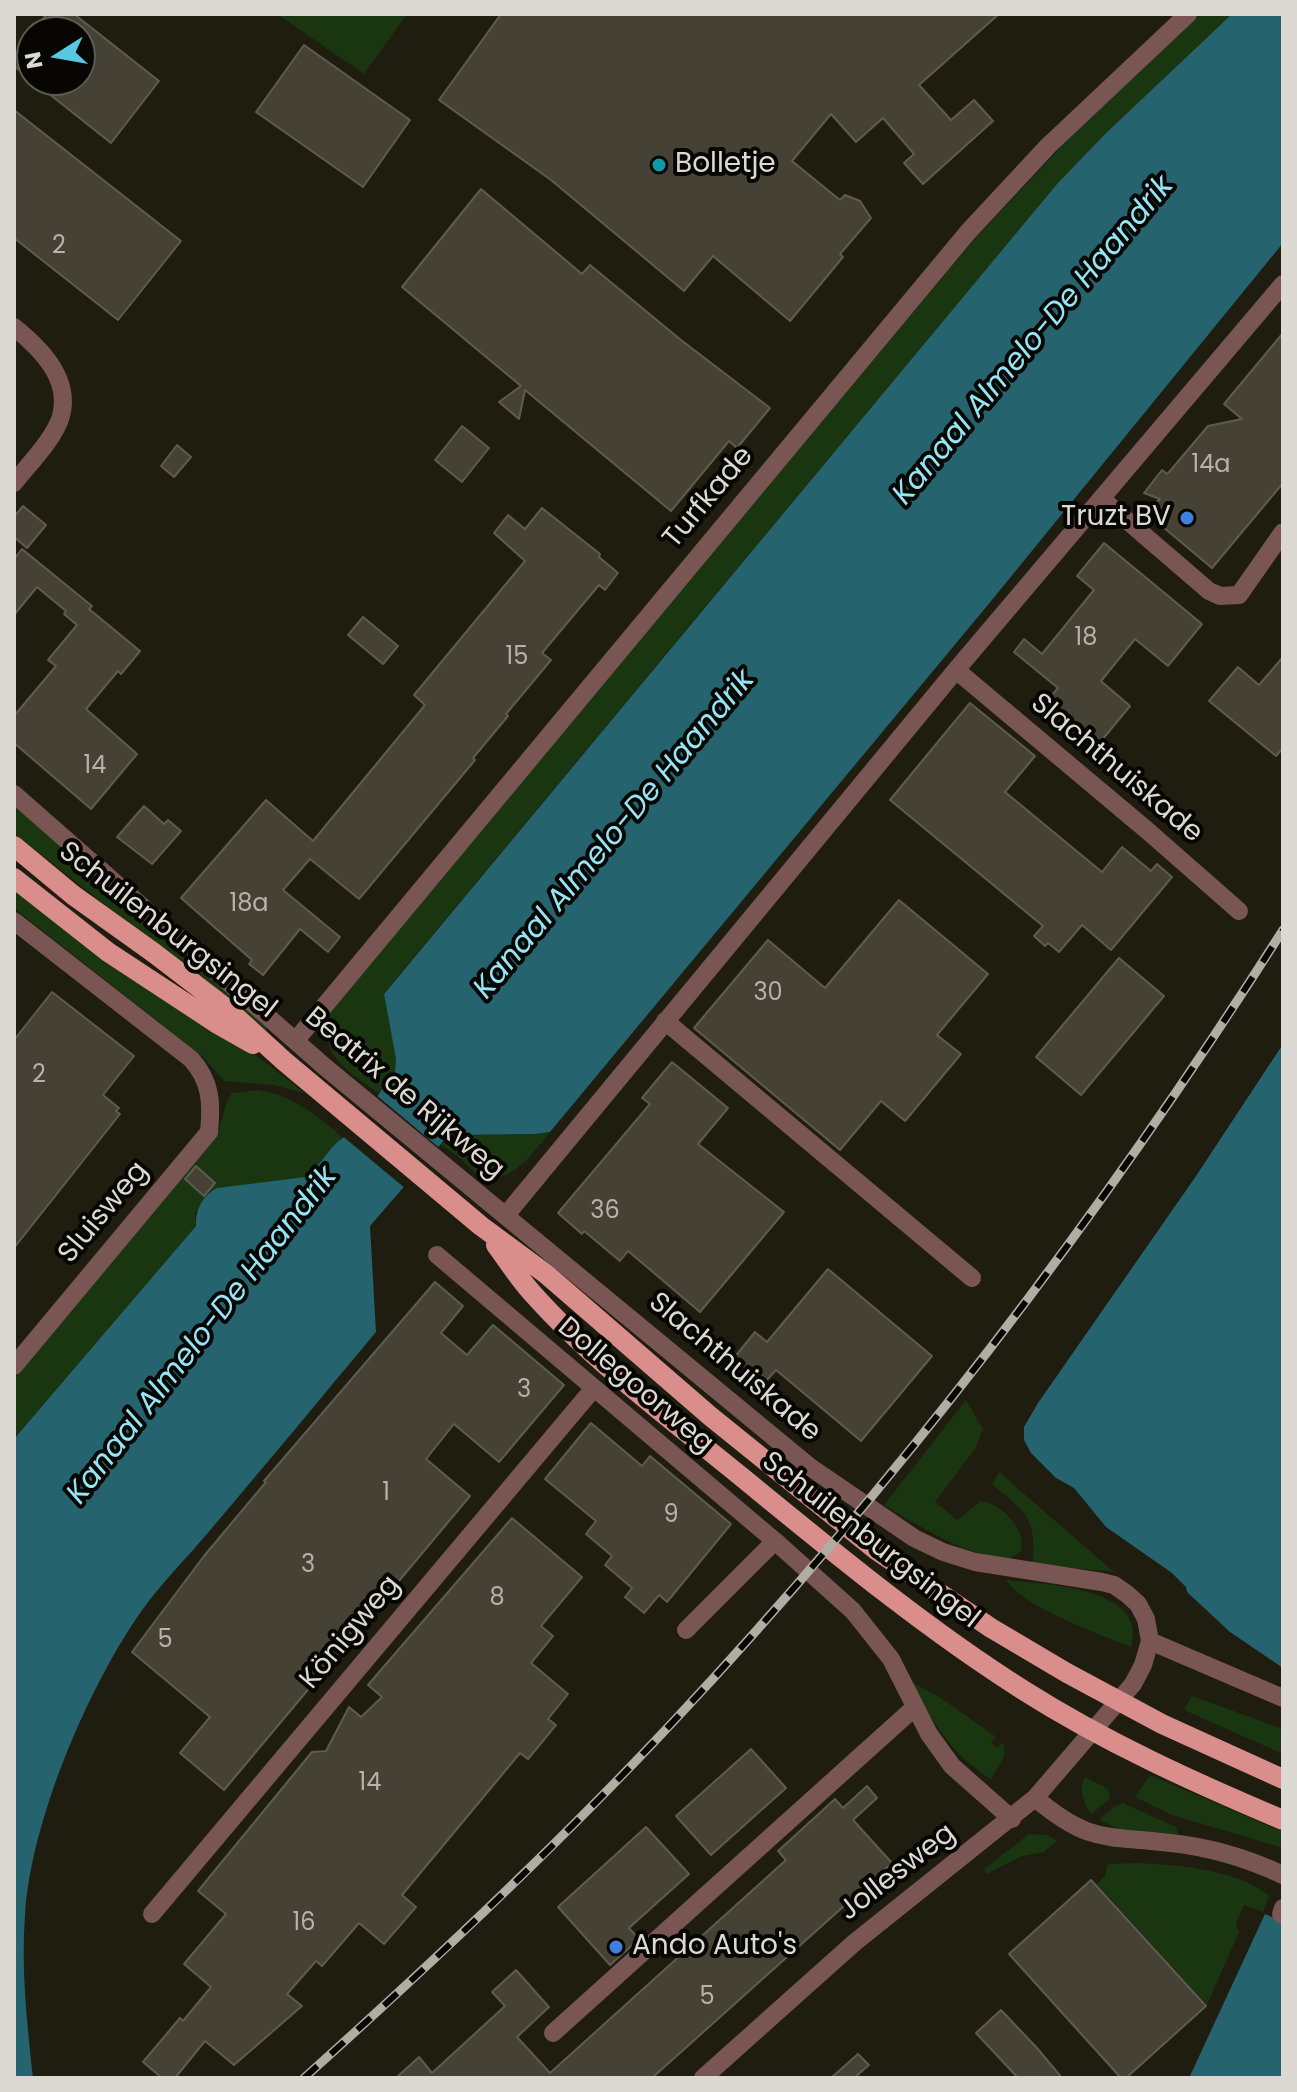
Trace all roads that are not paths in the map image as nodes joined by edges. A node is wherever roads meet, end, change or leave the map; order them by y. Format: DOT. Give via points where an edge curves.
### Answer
graph roads {
  1 [pos="1188,14"];
  2 [pos="1283,284"];
  3 [pos="14,327"];
  4 [pos="14,483"];
  5 [pos="1102,499"];
  6 [pos="1283,532"];
  7 [pos="956,670"];
  8 [pos="14,794"];
  9 [pos="14,846"];
  10 [pos="14,878"];
  11 [pos="1239,911"];
  12 [pos="14,921"];
  13 [pos="665,1021"];
  14 [pos="296,1040"];
  15 [pos="284,1061"];
  16 [pos="506,1215"];
  17 [pos="481,1226"];
  18 [pos="437,1255"];
  19 [pos="972,1278"];
  20 [pos="14,1366"];
  21 [pos="594,1388"];
  22 [pos="775,1541"];
  23 [pos="686,1630"];
  24 [pos="1150,1641"];
  25 [pos="1283,1698"];
  26 [pos="1118,1702"];
  27 [pos="914,1708"];
  28 [pos="1094,1732"];
  29 [pos="1283,1779"];
  30 [pos="1035,1798"];
  31 [pos="1012,1819"];
  32 [pos="1283,1820"];
  33 [pos="1283,1875"];
  34 [pos="1283,1908"];
  35 [pos="152,1914"];
  36 [pos="1283,1915"];
  37 [pos="553,2033"];
  38 [pos="703,2078"];
  1 -- 14 [label="street, Turfkade" via="1048,146 968,232"];
  2 -- 5 [label="street"];
  3 -- 4 [label="street" via="55,370 61,400 61,417"];
  5 -- 6 [label="street" via="1220,596 1239,595"];
  5 -- 7 [label="street"];
  7 -- 11 [label="street, Slachthuiskade"];
  7 -- 13 [label="street"];
  8 -- 14 [label="street, Beatrix de Rijkweg"];
  9 -- 15 [label="main road, Schuilenburgsingel" via="227,1009"];
  10 -- 15 [label="main road, Schuilenburgsingel" via="108,952"];
  12 -- 20 [label="street, Sluisweg" via="191,1059 209,1087 211,1105 209,1132"];
  13 -- 16 [label="street"];
  13 -- 19 [label="street"];
  14 -- 16 [label="street, Beatrix de Rijkweg"];
  15 -- 17 [label="main road, Schuilenburgsingel"];
  16 -- 24 [label="street, Slachthuiskade" via="810,1467 914,1538 975,1562 1114,1585 1138,1604"];
  17 -- 26 [label="main road, Schuilenburgsingel" via="546,1274 876,1550 991,1628"];
  17 -- 28 [label="main road, Schuilenburgsingel" via="531,1292 574,1336 689,1434 942,1635"];
  18 -- 21 [label="street, Dollegoorweg"];
  21 -- 22 [label="street, Dollegoorweg"];
  21 -- 35 [label="street, Königweg"];
  22 -- 23 [label="street"];
  22 -- 27 [label="street, Dollegoorweg" via="873,1634"];
  24 -- 25 [label="street"];
  24 -- 26 [label="street" via="1143,1665"];
  26 -- 28 [label="street, Jollesweg"];
  26 -- 29 [label="main road, Schuilenburgsingel"];
  27 -- 31 [label="street, Dollegoorweg" via="952,1766"];
  27 -- 37 [label="street"];
  28 -- 30 [label="street, Jollesweg"];
  28 -- 32 [label="main road, Schuilenburgsingel"];
  30 -- 31 [label="street, Jollesweg"];
  30 -- 33 [label="street" via="1059,1818 1094,1835 1196,1848"];
  31 -- 38 [label="street, Jollesweg" via="854,1943"];
  34 -- 36 [label="street"];
}
